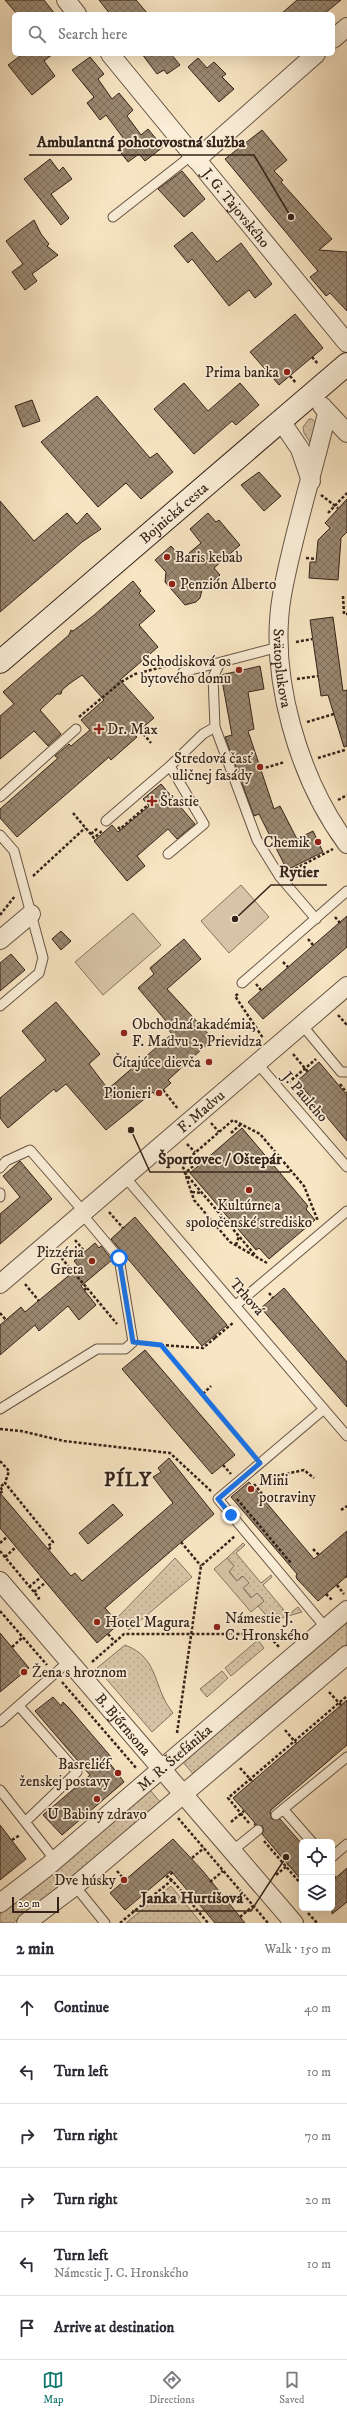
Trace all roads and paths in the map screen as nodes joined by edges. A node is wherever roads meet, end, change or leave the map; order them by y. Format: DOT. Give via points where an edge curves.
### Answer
graph roads {
  1 [pos="66,0"];
  2 [pos="75,12"];
  3 [pos="347,27"];
  4 [pos="335,37"];
  5 [pos="112,56"];
  6 [pos="314,56"];
  7 [pos="194,157"];
  8 [pos="113,217"];
  9 [pos="347,343"];
  10 [pos="312,357"];
  11 [pos="318,364"];
  12 [pos="347,364"];
  13 [pos="290,376"];
  14 [pos="304,389"];
  15 [pos="327,413"];
  16 [pos="280,421"];
  17 [pos="347,433"];
  18 [pos="315,488"];
  19 [pos="347,493"];
  20 [pos="335,506"];
  21 [pos="338,508"];
  22 [pos="328,513"];
  23 [pos="303,558"];
  24 [pos="316,559"];
  25 [pos="343,596"];
  26 [pos="347,614"];
  27 [pos="312,639"];
  28 [pos="286,645"];
  29 [pos="0,662"];
  30 [pos="220,662"];
  31 [pos="181,663"];
  32 [pos="183,672"];
  33 [pos="318,676"];
  34 [pos="297,679"];
  35 [pos="334,714"];
  36 [pos="305,723"];
  37 [pos="215,727"];
  38 [pos="76,729"];
  39 [pos="140,730"];
  40 [pos="152,743"];
  41 [pos="345,750"];
  42 [pos="316,759"];
  43 [pos="288,761"];
  44 [pos="170,766"];
  45 [pos="261,769"];
  46 [pos="347,795"];
  47 [pos="0,797"];
  48 [pos="334,802"];
  49 [pos="148,805"];
  50 [pos="73,813"];
  51 [pos="133,818"];
  52 [pos="105,825"];
  53 [pos="85,828"];
  54 [pos="0,835"];
  55 [pos="340,847"];
  56 [pos="168,854"];
  57 [pos="280,877"];
  58 [pos="23,885"];
  59 [pos="347,891"];
  60 [pos="31,914"];
  61 [pos="0,915"];
  62 [pos="316,920"];
  63 [pos="0,940"];
  64 [pos="347,986"];
  65 [pos="241,987"];
  66 [pos="0,1006"];
  67 [pos="336,1013"];
  68 [pos="302,1025"];
  69 [pos="347,1025"];
  70 [pos="264,1040"];
  71 [pos="291,1052"];
  72 [pos="325,1052"];
  73 [pos="257,1063"];
  74 [pos="305,1069"];
  75 [pos="308,1072"];
  76 [pos="347,1072"];
  77 [pos="163,1090"];
  78 [pos="280,1090"];
  79 [pos="180,1111"];
  80 [pos="241,1124"];
  81 [pos="213,1126"];
  82 [pos="219,1132"];
  83 [pos="231,1133"];
  84 [pos="190,1146"];
  85 [pos="195,1152"];
  86 [pos="2,1161"];
  87 [pos="196,1163"];
  88 [pos="347,1167"];
  89 [pos="185,1173"];
  90 [pos="125,1177"];
  91 [pos="192,1192"];
  92 [pos="0,1193"];
  93 [pos="202,1193"];
  94 [pos="0,1197"];
  95 [pos="106,1209"];
  96 [pos="223,1211"];
  97 [pos="347,1211"];
  98 [pos="83,1213"];
  99 [pos="220,1214"];
  100 [pos="123,1228"];
  101 [pos="323,1231"];
  102 [pos="239,1236"];
  103 [pos="73,1238"];
  104 [pos="236,1245"];
  105 [pos="56,1252"];
  106 [pos="85,1252"];
  107 [pos="258,1258"];
  108 [pos="278,1269"];
  109 [pos="22,1281"];
  110 [pos="0,1284"];
  111 [pos="39,1301"];
  112 [pos="236,1305"];
  113 [pos="0,1313"];
  114 [pos="6,1320"];
  115 [pos="216,1337"];
  116 [pos="133,1342"];
  117 [pos="161,1345"];
  118 [pos="211,1386"];
  119 [pos="202,1394"];
  120 [pos="0,1409"];
  121 [pos="324,1409"];
  122 [pos="0,1429"];
  123 [pos="347,1436"];
  124 [pos="0,1460"];
  125 [pos="260,1463"];
  126 [pos="314,1478"];
  127 [pos="5,1483"];
  128 [pos="0,1493"];
  129 [pos="236,1498"];
  130 [pos="218,1499"];
  131 [pos="265,1501"];
  132 [pos="347,1506"];
  133 [pos="341,1510"];
  134 [pos="7,1537"];
  135 [pos="233,1537"];
  136 [pos="181,1542"];
  137 [pos="0,1543"];
  138 [pos="16,1548"];
  139 [pos="313,1549"];
  140 [pos="49,1550"];
  141 [pos="319,1555"];
  142 [pos="5,1557"];
  143 [pos="291,1563"];
  144 [pos="201,1566"];
  145 [pos="41,1577"];
  146 [pos="0,1581"];
  147 [pos="46,1582"];
  148 [pos="336,1585"];
  149 [pos="29,1586"];
  150 [pos="34,1592"];
  151 [pos="347,1603"];
  152 [pos="0,1610"];
  153 [pos="3,1614"];
  154 [pos="0,1617"];
  155 [pos="326,1628"];
  156 [pos="108,1634"];
  157 [pos="191,1634"];
  158 [pos="23,1637"];
  159 [pos="115,1642"];
  160 [pos="12,1647"];
  161 [pos="279,1647"];
  162 [pos="347,1655"];
  163 [pos="97,1658"];
  164 [pos="69,1661"];
  165 [pos="55,1674"];
  166 [pos="329,1692"];
  167 [pos="347,1696"];
  168 [pos="340,1704"];
  169 [pos="19,1706"];
  170 [pos="0,1722"];
  171 [pos="285,1729"];
  172 [pos="177,1735"];
  173 [pos="295,1742"];
  174 [pos="347,1757"];
  175 [pos="240,1767"];
  176 [pos="161,1768"];
  177 [pos="137,1770"];
  178 [pos="251,1780"];
  179 [pos="0,1790"];
  180 [pos="184,1794"];
  181 [pos="244,1811"];
  182 [pos="241,1814"];
  183 [pos="174,1816"];
  184 [pos="25,1822"];
  185 [pos="231,1822"];
  186 [pos="250,1825"];
  187 [pos="260,1834"];
  188 [pos="309,1839"];
  189 [pos="347,1844"];
  190 [pos="204,1848"];
  191 [pos="232,1851"];
  192 [pos="335,1854"];
  193 [pos="192,1858"];
  194 [pos="55,1860"];
  195 [pos="287,1866"];
  196 [pos="116,1870"];
  197 [pos="223,1871"];
  198 [pos="173,1872"];
  199 [pos="276,1875"];
  200 [pos="125,1880"];
  201 [pos="172,1880"];
  202 [pos="299,1881"];
  203 [pos="210,1882"];
  204 [pos="74,1886"];
  205 [pos="0,1903"];
  206 [pos="253,1906"];
  207 [pos="307,1911"];
  208 [pos="240,1917"];
  209 [pos="26,1923"];
  210 [pos="105,1923"];
  211 [pos="120,1923"];
  212 [pos="208,1923"];
  213 [pos="268,1923"];
  214 [pos="294,1923"];
  215 [pos="317,1923"];
  1 -- 2 [label="street"];
  3 -- 4 [label="street"];
  5 -- 7 [label="street, J. G. Tajovského"];
  6 -- 7 [label="street"];
  7 -- 8 [label="lane"];
  7 -- 9 [label="street, J. G. Tajovského"];
  10 -- 11 [label="path"];
  12 -- 14 [label="street, Bojnická cesta"];
  13 -- 14 [label="path"];
  14 -- 15 [label="street"];
  14 -- 16 [label="street, Bojnická cesta"];
  15 -- 17 [label="street"];
  15 -- 18 [label="street, Svätoplukova"];
  16 -- 18 [label="street" via="300,449"];
  16 -- 29 [label="street, Bojnická cesta"];
  18 -- 20 [label="path"];
  18 -- 28 [label="street, Svätoplukova" via="282,596"];
  19 -- 20 [label="path"];
  20 -- 21 [label="path"];
  20 -- 22 [label="path"];
  23 -- 24 [label="path"];
  25 -- 26 [label="path" via="344,614"];
  27 -- 28 [label="path"];
  28 -- 30 [label="lane"];
  28 -- 55 [label="street, Svätoplukova" via="284,698 303,764 337,831"];
  30 -- 32 [label="lane"];
  30 -- 37 [label="lane" via="213,677"];
  31 -- 38 [label="path" via="136,674 121,682 78,718"];
  33 -- 34 [label="path"];
  35 -- 36 [label="path"];
  37 -- 44 [label="lane" via="203,734"];
  37 -- 57 [label="lane" via="257,840"];
  38 -- 47 [label="lane"];
  39 -- 40 [label="path"];
  41 -- 42 [label="path"];
  43 -- 45 [label="path"];
  44 -- 52 [label="lane"];
  44 -- 56 [label="lane" via="204,824"];
  46 -- 48 [label="path"];
  49 -- 51 [label="path"];
  50 -- 53 [label="path"];
  52 -- 53 [label="path" via="94,838"];
  53 -- 58 [label="path"];
  54 -- 58 [label="lane" via="14,851"];
  55 -- 57 [label="path"];
  57 -- 62 [label="lane"];
  58 -- 60 [label="lane"];
  58 -- 61 [label="path"];
  59 -- 62 [label="lane"];
  60 -- 63 [label="street"];
  60 -- 66 [label="lane" via="43,958 39,973"];
  62 -- 65 [label="lane"];
  64 -- 68 [label="street, F. Madvu"];
  65 -- 70 [label="path" via="235,996"];
  67 -- 69 [label="path"];
  68 -- 72 [label="lane"];
  68 -- 73 [label="street, F. Madvu"];
  71 -- 74 [label="path"];
  72 -- 74 [label="path"];
  72 -- 76 [label="lane" via="342,1072"];
  73 -- 78 [label="lane, J. Pauleho"];
  73 -- 90 [label="street, F. Madvu"];
  74 -- 75 [label="path"];
  74 -- 78 [label="path"];
  77 -- 79 [label="path"];
  78 -- 88 [label="lane, J. Pauleho"];
  80 -- 82 [label="path" via="233,1120"];
  80 -- 83 [label="path"];
  80 -- 101 [label="path" via="260,1134 304,1186"];
  81 -- 82 [label="path"];
  82 -- 85 [label="path"];
  84 -- 85 [label="path"];
  85 -- 89 [label="path" via="182,1164"];
  86 -- 98 [label="lane" via="30,1150"];
  87 -- 89 [label="path"];
  89 -- 91 [label="path"];
  89 -- 93 [label="path"];
  90 -- 98 [label="street, F. Madvu"];
  90 -- 112 [label="lane, Trhová"];
  91 -- 93 [label="path"];
  91 -- 104 [label="path" via="194,1200 230,1242"];
  92 -- 94 [label="lane"];
  93 -- 99 [label="path"];
  95 -- 100 [label="path"];
  96 -- 99 [label="path"];
  97 -- 101 [label="lane"];
  98 -- 110 [label="street, F. Madvu"];
  98 -- 116 [label="lane" via="119,1258"];
  99 -- 102 [label="path"];
  101 -- 108 [label="lane"];
  102 -- 104 [label="path"];
  102 -- 107 [label="path"];
  103 -- 106 [label="path"];
  104 -- 107 [label="path"];
  105 -- 116 [label="path" via="85,1289"];
  107 -- 108 [label="path"];
  108 -- 112 [label="lane"];
  109 -- 111 [label="path"];
  112 -- 121 [label="lane, Trhová"];
  113 -- 114 [label="path"];
  115 -- 117 [label="path" via="203,1348"];
  116 -- 117 [label="path"];
  116 -- 120 [label="lane" via="125,1349 96,1349"];
  117 -- 119 [label="path"];
  118 -- 119 [label="path"];
  119 -- 125 [label="path"];
  121 -- 123 [label="lane, Trhová"];
  121 -- 125 [label="lane"];
  122 -- 130 [label="path" via="64,1441 170,1453"];
  124 -- 127 [label="path" via="9,1471"];
  125 -- 130 [label="lane"];
  126 -- 131 [label="path" via="304,1470 251,1481"];
  127 -- 128 [label="path" via="0,1487 3,1491"];
  127 -- 140 [label="path" via="53,1542 48,1546"];
  129 -- 143 [label="path"];
  130 -- 155 [label="lane"];
  132 -- 133 [label="path"];
  134 -- 137 [label="path"];
  135 -- 144 [label="path"];
  136 -- 144 [label="path"];
  138 -- 142 [label="path"];
  139 -- 141 [label="path"];
  144 -- 157 [label="path"];
  145 -- 149 [label="path"];
  146 -- 164 [label="street, B. Bjőrnsona"];
  147 -- 150 [label="path"];
  148 -- 151 [label="path"];
  151 -- 155 [label="street, M. R. Štefánika"];
  152 -- 153 [label="path"];
  153 -- 154 [label="path"];
  153 -- 158 [label="path"];
  155 -- 176 [label="street, M. R. Štefánika"];
  156 -- 159 [label="path"];
  157 -- 159 [label="path" via="124,1634"];
  157 -- 161 [label="path" via="267,1634"];
  157 -- 172 [label="path"];
  158 -- 160 [label="path"];
  158 -- 165 [label="path"];
  159 -- 163 [label="path"];
  162 -- 180 [label="street"];
  164 -- 165 [label="lane"];
  164 -- 176 [label="street, B. Bjőrnsona"];
  165 -- 169 [label="lane"];
  165 -- 177 [label="path"];
  166 -- 168 [label="path"];
  167 -- 168 [label="path"];
  168 -- 173 [label="path"];
  169 -- 170 [label="lane"];
  169 -- 184 [label="lane" via="78,1772"];
  171 -- 173 [label="path"];
  173 -- 178 [label="path"];
  174 -- 188 [label="lane" via="279,1812"];
  175 -- 178 [label="path"];
  176 -- 180 [label="street, B. Bjőrnsona"];
  176 -- 194 [label="street, M. R. Štefánika"];
  178 -- 182 [label="path" via="228,1798"];
  179 -- 184 [label="lane"];
  180 -- 191 [label="street, B. Bjőrnsona"];
  180 -- 204 [label="street"];
  181 -- 182 [label="path"];
  182 -- 185 [label="path"];
  182 -- 186 [label="path"];
  183 -- 190 [label="path"];
  184 -- 194 [label="lane"];
  187 -- 191 [label="lane"];
  187 -- 195 [label="path"];
  189 -- 192 [label="lane"];
  190 -- 193 [label="path"];
  190 -- 197 [label="path"];
  191 -- 214 [label="street, B. Bjőrnsona"];
  194 -- 205 [label="street, M. R. Štefánika"];
  195 -- 199 [label="path"];
  195 -- 202 [label="path"];
  196 -- 200 [label="path"];
  197 -- 203 [label="path"];
  197 -- 206 [label="path"];
  198 -- 201 [label="path" via="167,1877"];
  201 -- 211 [label="path"];
  201 -- 212 [label="path"];
  204 -- 209 [label="street"];
  204 -- 210 [label="lane"];
  206 -- 208 [label="path"];
  206 -- 213 [label="path"];
  207 -- 215 [label="path"];
}
